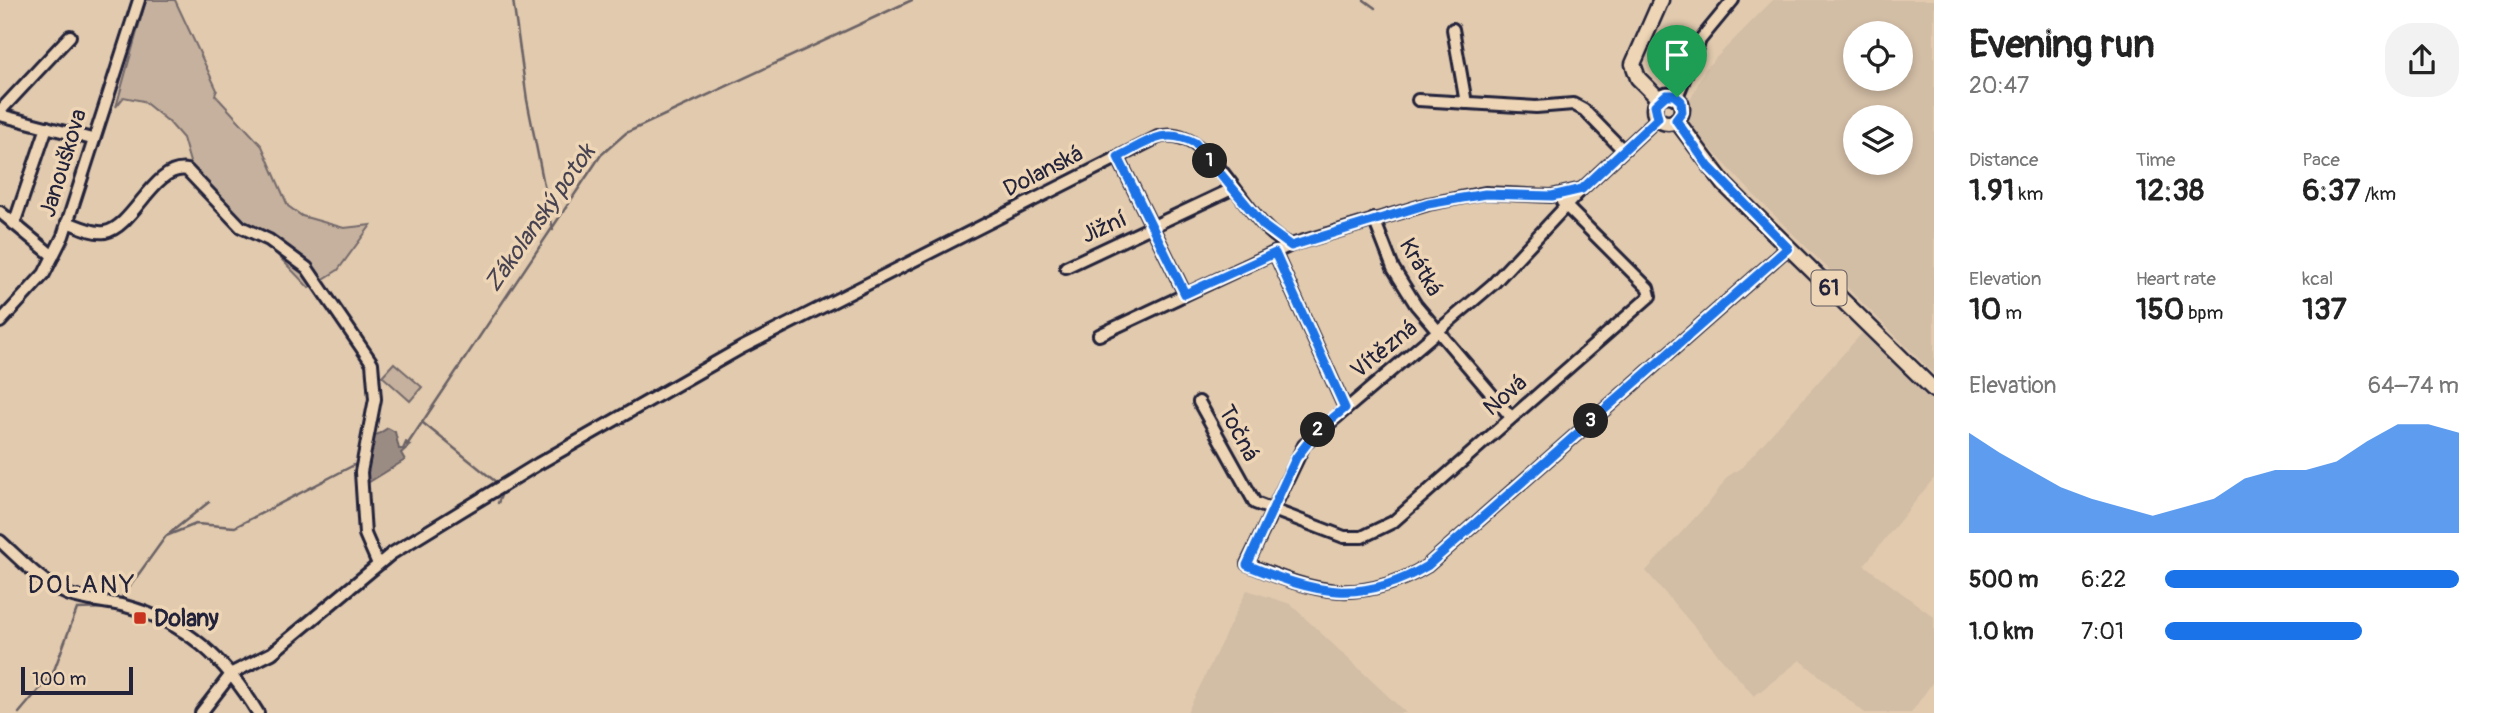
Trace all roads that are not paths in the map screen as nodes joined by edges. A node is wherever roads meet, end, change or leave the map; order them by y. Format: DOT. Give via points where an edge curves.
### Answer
graph roads {
  1 [pos="139,0"];
  2 [pos="1661,0"];
  3 [pos="1733,0"];
  4 [pos="1453,29"];
  5 [pos="70,36"];
  6 [pos="1677,97"];
  7 [pos="1658,98"];
  8 [pos="1418,100"];
  9 [pos="1466,103"];
  10 [pos="0,113"];
  11 [pos="1658,118"];
  12 [pos="1676,120"];
  13 [pos="47,127"];
  14 [pos="92,139"];
  15 [pos="1622,149"];
  16 [pos="1118,157"];
  17 [pos="1234,188"];
  18 [pos="1582,189"];
  19 [pos="1558,195"];
  20 [pos="1565,208"];
  21 [pos="0,212"];
  22 [pos="1374,219"];
  23 [pos="67,222"];
  24 [pos="14,224"];
  25 [pos="1153,229"];
  26 [pos="1291,246"];
  27 [pos="1788,248"];
  28 [pos="1275,253"];
  29 [pos="53,256"];
  30 [pos="1066,267"];
  31 [pos="1185,294"];
  32 [pos="0,322"];
  33 [pos="1439,332"];
  34 [pos="1099,335"];
  35 [pos="1934,390"];
  36 [pos="1199,402"];
  37 [pos="1345,408"];
  38 [pos="1511,417"];
  39 [pos="1272,510"];
  40 [pos="0,541"];
  41 [pos="378,564"];
  42 [pos="232,673"];
  43 [pos="201,713"];
  44 [pos="258,713"];
  1 -- 14 [label="street, Janouškova"];
  2 -- 7 [label="main road" via="1633,64 1638,78"];
  3 -- 6 [label="street" via="1700,40"];
  4 -- 9 [label="street"];
  5 -- 10 [label="street"];
  6 -- 7 [label="main road"];
  6 -- 12 [label="main road" via="1682,112"];
  7 -- 11 [label="main road" via="1654,108"];
  8 -- 9 [label="street"];
  9 -- 15 [label="street" via="1573,104"];
  10 -- 13 [label="street"];
  11 -- 12 [label="main road" via="1667,123"];
  11 -- 15 [label="street"];
  12 -- 27 [label="main road, 61" via="1709,167"];
  13 -- 14 [label="street"];
  13 -- 24 [label="street"];
  14 -- 23 [label="street, Janouškova"];
  15 -- 18 [label="street"];
  16 -- 17 [label="street, Dolanská" via="1158,137 1182,136 1195,143"];
  16 -- 25 [label="street"];
  16 -- 41 [label="street, Dolanská" via="668,387"];
  17 -- 25 [label="street, Jižní"];
  17 -- 26 [label="street, Dolanská" via="1264,226"];
  18 -- 19 [label="street"];
  18 -- 20 [label="street, Vítězná"];
  19 -- 20 [label="street"];
  19 -- 22 [label="street" via="1485,194"];
  20 -- 33 [label="street, Vítězná" via="1493,284"];
  20 -- 38 [label="street, Nová" via="1648,288 1650,296"];
  21 -- 24 [label="street"];
  22 -- 26 [label="street"];
  22 -- 33 [label="street, Krátká" via="1401,282"];
  23 -- 29 [label="street, Janouškova"];
  23 -- 41 [label="street" via="103,233 111,230 170,172 187,170 241,227 269,240 307,268 372,363 375,399 361,472 365,534"];
  24 -- 29 [label="street"];
  25 -- 30 [label="street, Jižní"];
  25 -- 31 [label="street"];
  26 -- 28 [label="street"];
  27 -- 35 [label="main road, 61"];
  27 -- 39 [label="street, Vítězná" via="1427,566 1397,584 1356,593 1297,586 1247,565"];
  28 -- 31 [label="street"];
  28 -- 37 [label="street"];
  29 -- 32 [label="street, Janouškova" via="32,290"];
  31 -- 34 [label="street"];
  33 -- 37 [label="street, Vítězná"];
  33 -- 38 [label="street, Krátká"];
  36 -- 39 [label="street, Točná" via="1251,500"];
  37 -- 39 [label="street, Vítězná" via="1304,445"];
  38 -- 39 [label="street, Nová" via="1380,531 1344,537"];
  40 -- 42 [label="street" via="62,591 121,604 173,624"];
  41 -- 42 [label="street, Dolanská" via="281,646"];
  42 -- 43 [label="street"];
  42 -- 44 [label="street"];
}
